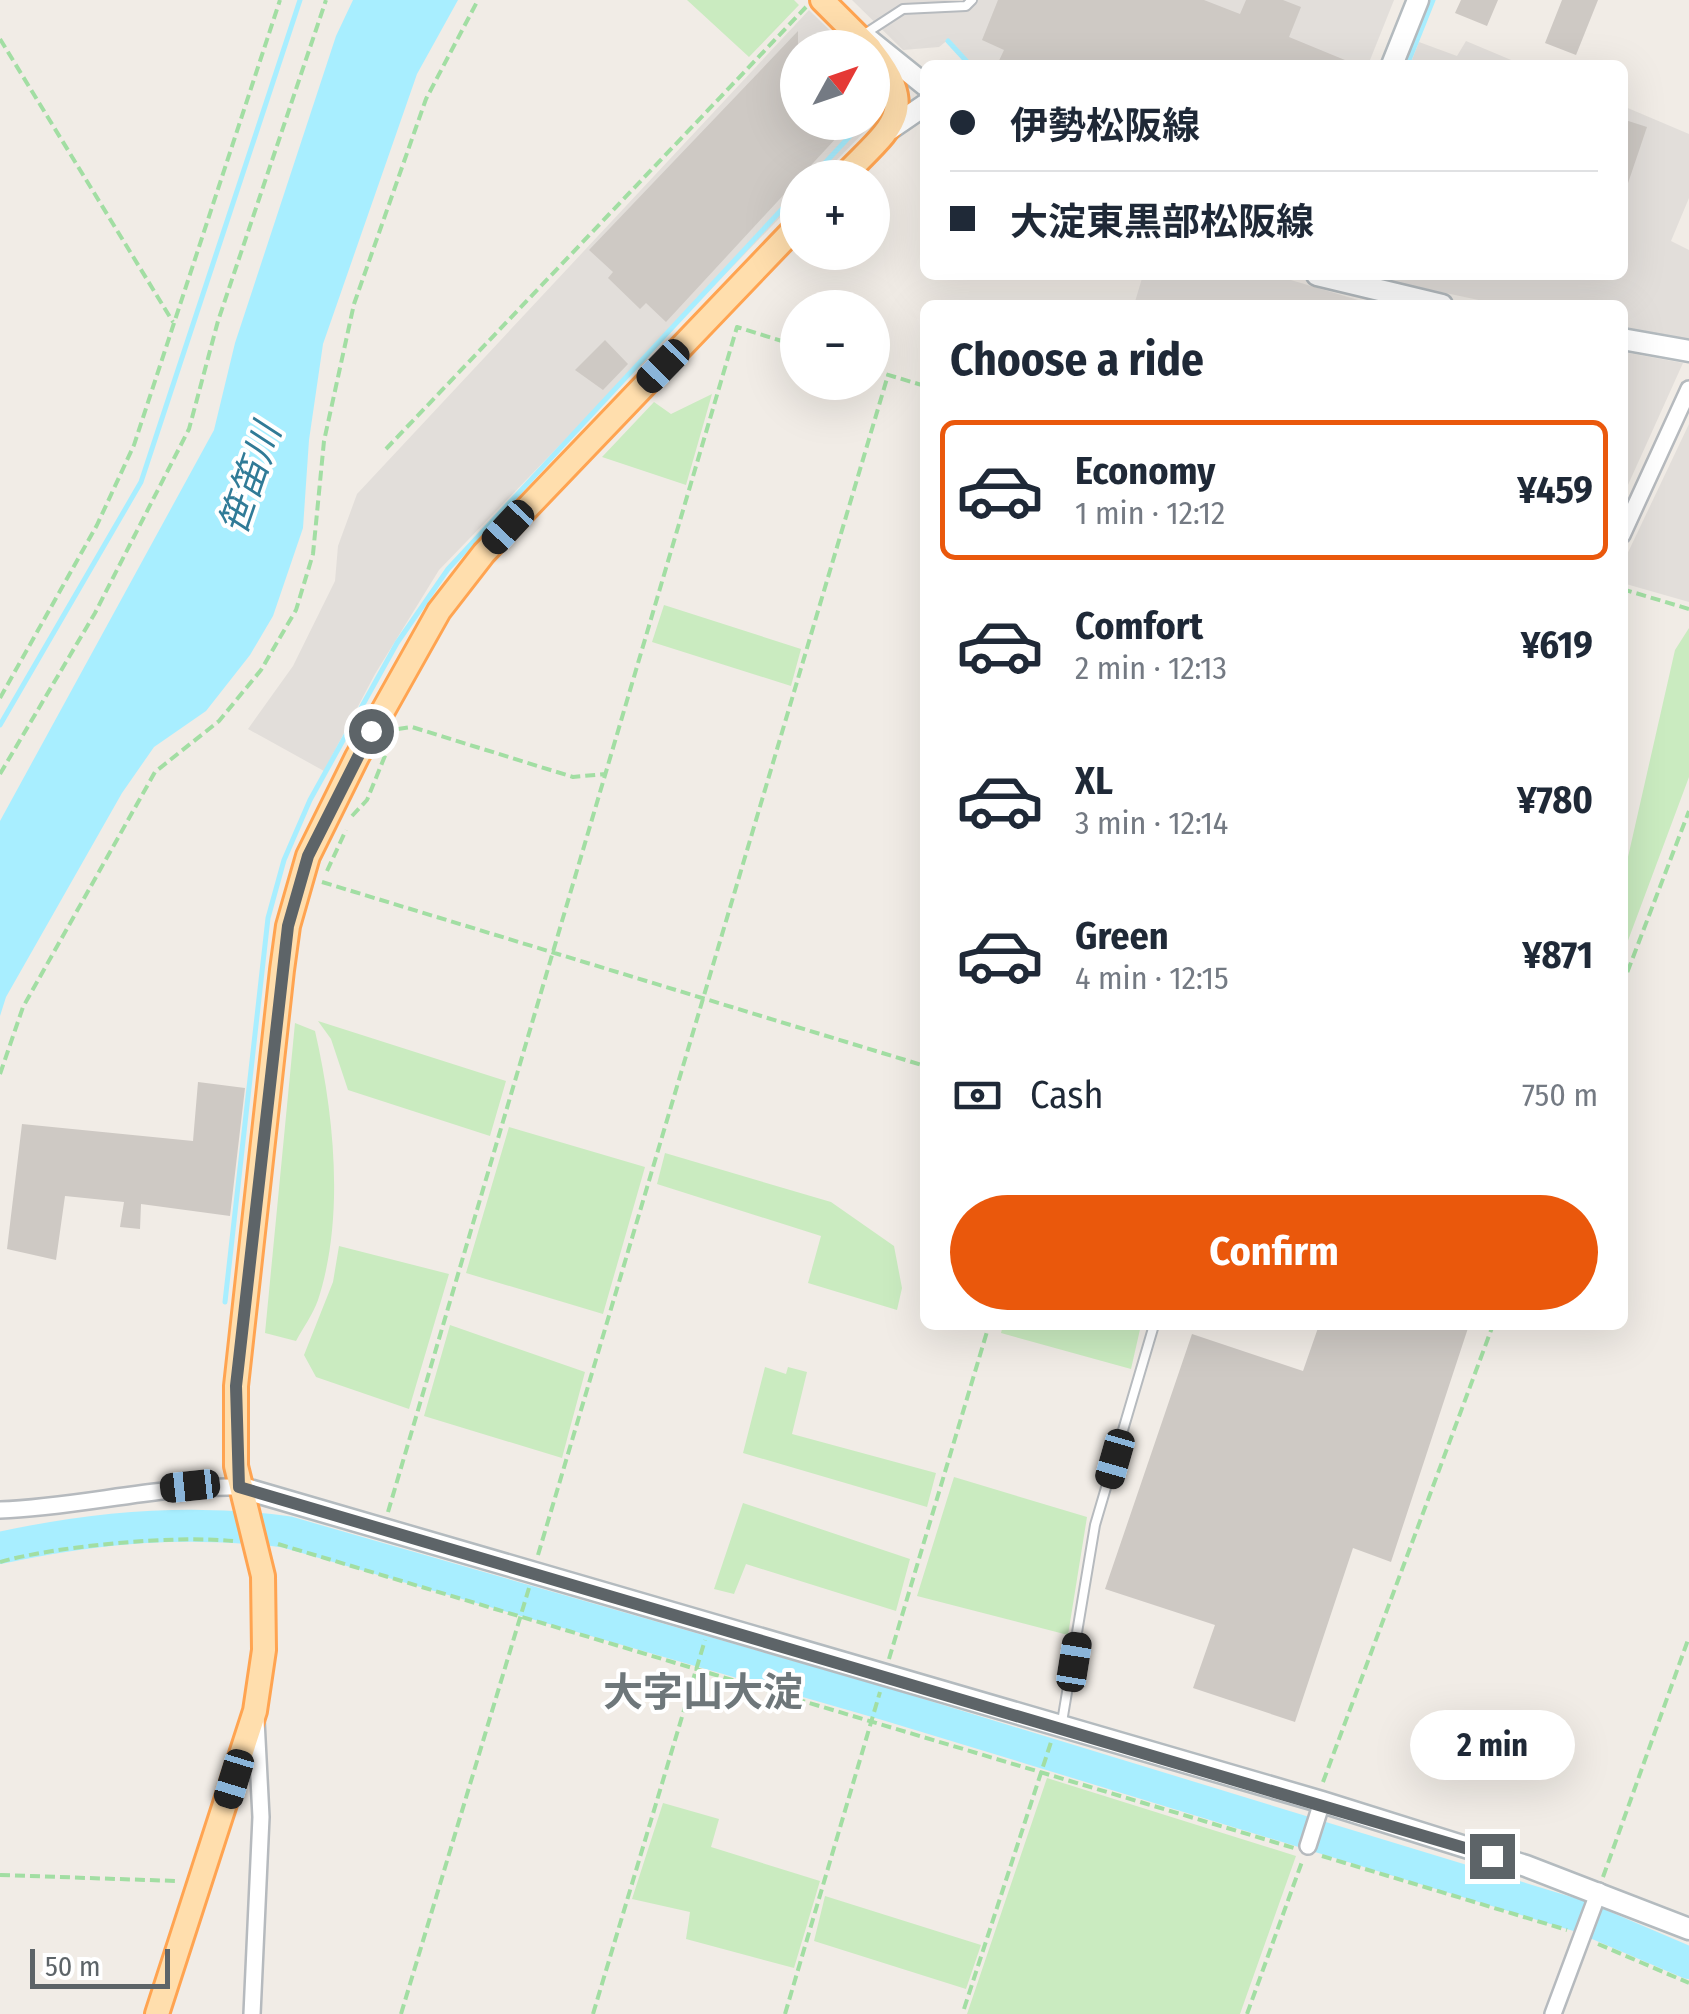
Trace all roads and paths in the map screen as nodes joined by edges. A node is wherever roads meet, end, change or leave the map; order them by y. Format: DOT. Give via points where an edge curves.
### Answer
graph roads {
  1 [pos="280,0"];
  2 [pos="326,0"];
  3 [pos="478,0"];
  4 [pos="812,0"];
  5 [pos="822,0"];
  6 [pos="972,0"];
  7 [pos="1418,0"];
  8 [pos="854,30"];
  9 [pos="872,30"];
  10 [pos="0,38"];
  11 [pos="890,58"];
  12 [pos="1394,60"];
  13 [pos="890,79"];
  14 [pos="920,80"];
  15 [pos="920,109"];
  16 [pos="890,128"];
  17 [pos="878,140"];
  18 [pos="859,160"];
  19 [pos="780,244"];
  20 [pos="1338,280"];
  21 [pos="1421,300"];
  22 [pos="173,322"];
  23 [pos="780,340"];
  24 [pos="1628,340"];
  25 [pos="1689,351"];
  26 [pos="890,377"];
  27 [pos="920,385"];
  28 [pos="1689,389"];
  29 [pos="881,400"];
  30 [pos="386,449"];
  31 [pos="1628,522"];
  32 [pos="1628,591"];
  33 [pos="1689,610"];
  34 [pos="0,698"];
  35 [pos="0,774"];
  36 [pos="605,774"];
  37 [pos="1689,811"];
  38 [pos="312,879"];
  39 [pos="553,953"];
  40 [pos="1628,970"];
  41 [pos="704,998"];
  42 [pos="920,1064"];
  43 [pos="0,1074"];
  44 [pos="988,1330"];
  45 [pos="1153,1330"];
  46 [pos="1491,1330"];
  47 [pos="239,1487"];
  48 [pos="0,1510"];
  49 [pos="384,1526"];
  50 [pos="253,1533"];
  51 [pos="0,1562"];
  52 [pos="532,1577"];
  53 [pos="520,1614"];
  54 [pos="1689,1637"];
  55 [pos="704,1643"];
  56 [pos="697,1666"];
  57 [pos="883,1681"];
  58 [pos="256,1711"];
  59 [pos="872,1720"];
  60 [pos="1056,1734"];
  61 [pos="1042,1770"];
  62 [pos="1319,1806"];
  63 [pos="1307,1848"];
  64 [pos="0,1874"];
  65 [pos="202,1882"];
  66 [pos="1596,1898"];
  67 [pos="1689,1929"];
  68 [pos="1582,1932"];
  69 [pos="1689,1983"];
  70 [pos="964,2009"];
  71 [pos="157,2014"];
  72 [pos="252,2014"];
  73 [pos="401,2014"];
  74 [pos="593,2014"];
  75 [pos="784,2014"];
  76 [pos="1247,2014"];
  77 [pos="1553,2014"];
  1 -- 22 [label="path"];
  2 -- 35 [label="path" via="188,428 95,614"];
  3 -- 43 [label="path" via="426,99 354,304 324,441 314,554 296,610 261,670 219,721 155,772 22,1006"];
  4 -- 30 [label="path"];
  5 -- 8 [label="main road"];
  6 -- 9 [label="lane" via="966,6 903,9"];
  7 -- 12 [label="main road"];
  10 -- 22 [label="path"];
  11 -- 14 [label="main road"];
  13 -- 16 [label="main road" via="898,91"];
  15 -- 16 [label="main road"];
  17 -- 18 [label="main road"];
  19 -- 38 [label="main road" via="458,584 365,741"];
  20 -- 21 [label="main road"];
  22 -- 34 [label="path" via="127,461"];
  23 -- 36 [label="path" via="737,327"];
  24 -- 25 [label="main road"];
  26 -- 27 [label="path"];
  28 -- 31 [label="street"];
  29 -- 41 [label="path"];
  32 -- 33 [label="path"];
  36 -- 38 [label="path" via="573,777 404,726 394,734 366,800"];
  36 -- 39 [label="path"];
  37 -- 40 [label="path"];
  38 -- 39 [label="path"];
  38 -- 47 [label="main road" via="282,970 236,1386"];
  39 -- 41 [label="path"];
  39 -- 49 [label="path"];
  41 -- 42 [label="path"];
  41 -- 52 [label="path"];
  44 -- 57 [label="path"];
  45 -- 60 [label="lane" via="1095,1526"];
  46 -- 62 [label="path"];
  47 -- 48 [label="street" via="173,1487"];
  47 -- 49 [label="main road"];
  47 -- 50 [label="main road"];
  49 -- 52 [label="main road"];
  50 -- 51 [label="path"];
  50 -- 53 [label="path"];
  50 -- 58 [label="main road" via="263,1576"];
  52 -- 53 [label="path"];
  52 -- 57 [label="main road"];
  53 -- 56 [label="path"];
  53 -- 73 [label="path"];
  54 -- 66 [label="path"];
  55 -- 56 [label="path"];
  56 -- 59 [label="path"];
  56 -- 74 [label="path"];
  57 -- 59 [label="path"];
  57 -- 60 [label="main road"];
  58 -- 65 [label="main road"];
  58 -- 72 [label="street" via="261,1817"];
  59 -- 61 [label="path"];
  59 -- 75 [label="path"];
  60 -- 61 [label="path"];
  60 -- 62 [label="main road"];
  61 -- 63 [label="path"];
  61 -- 70 [label="path"];
  62 -- 63 [label="street"];
  62 -- 66 [label="main road"];
  63 -- 68 [label="path"];
  63 -- 76 [label="path"];
  64 -- 65 [label="path"];
  65 -- 71 [label="main road"];
  66 -- 67 [label="main road"];
  66 -- 68 [label="street"];
  68 -- 69 [label="path"];
  68 -- 77 [label="street"];
}
